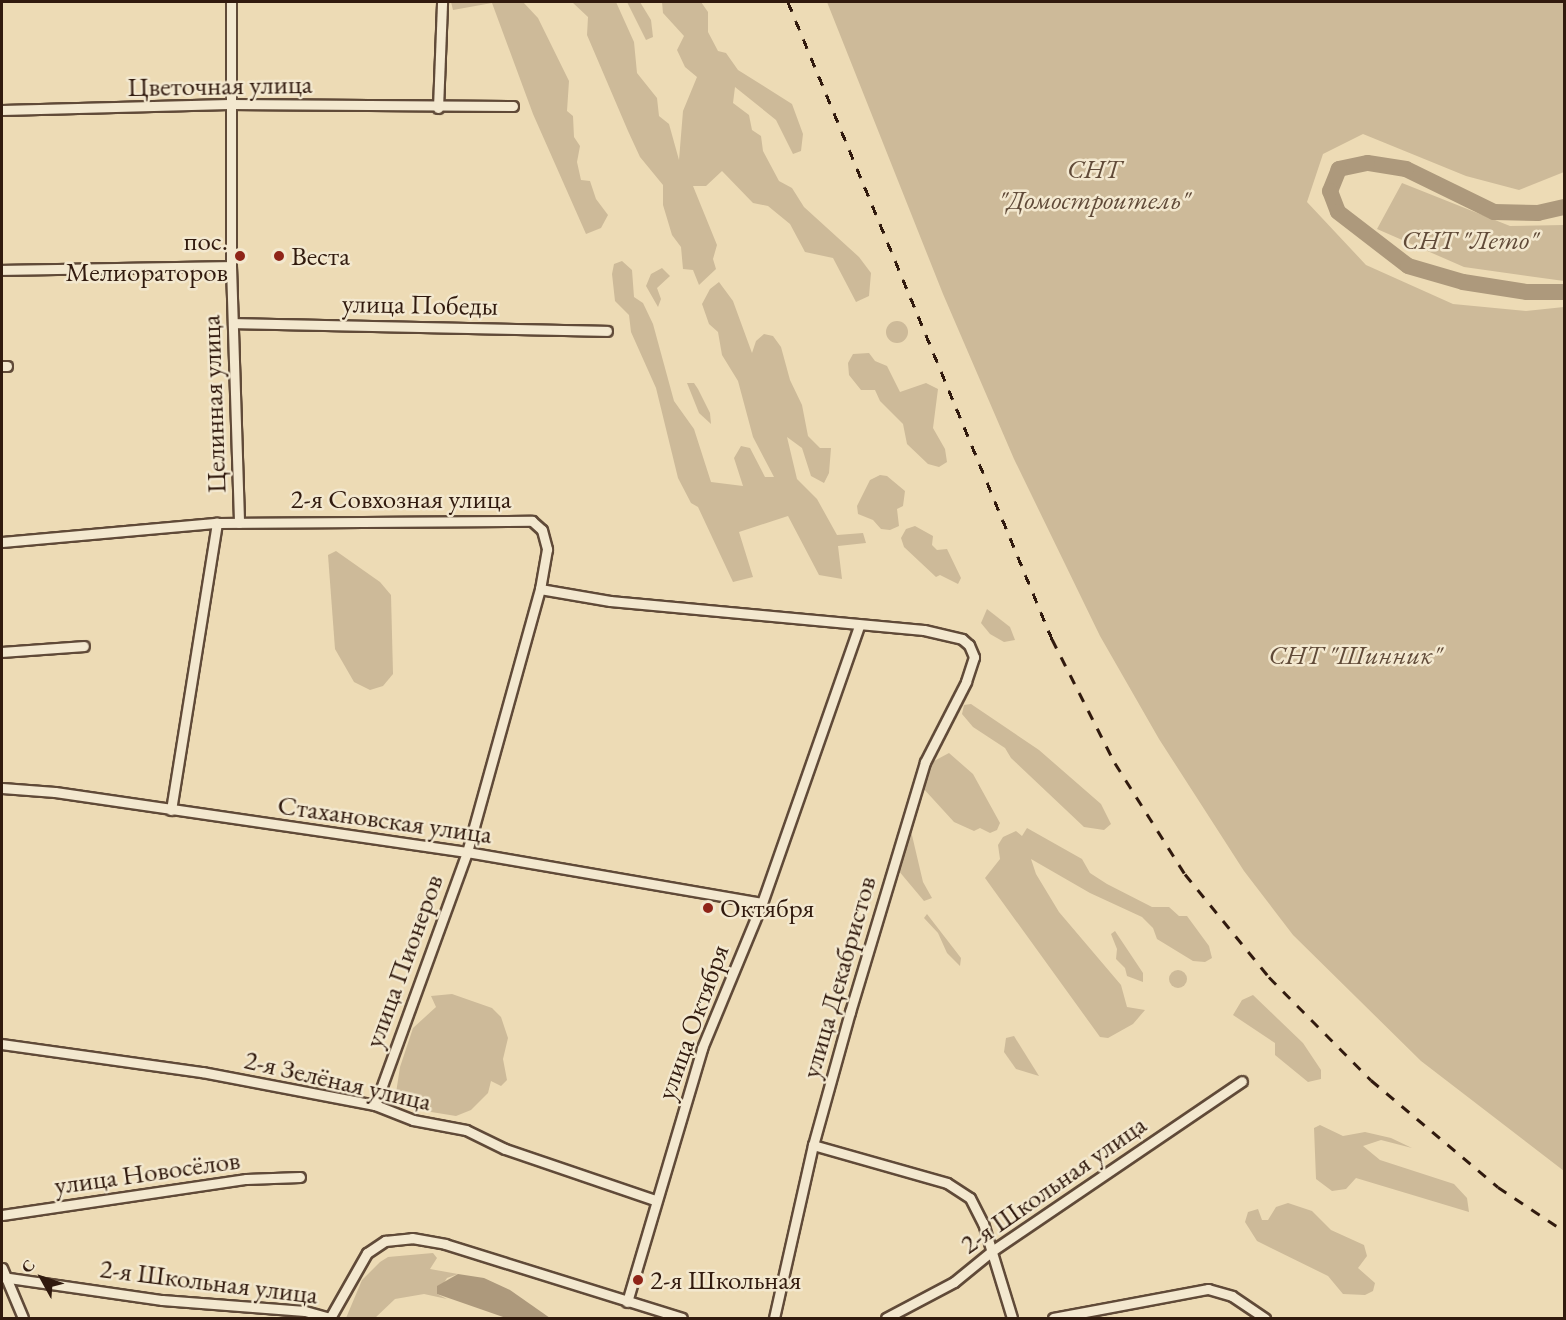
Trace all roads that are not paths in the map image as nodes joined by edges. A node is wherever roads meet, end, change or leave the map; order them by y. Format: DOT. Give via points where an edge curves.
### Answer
graph roads {
  1 [pos="231,2"];
  2 [pos="442,2"];
  3 [pos="229,104"];
  4 [pos="513,106"];
  5 [pos="438,108"];
  6 [pos="2,110"];
  7 [pos="231,266"];
  8 [pos="2,270"];
  9 [pos="233,323"];
  10 [pos="607,331"];
  11 [pos="217,523"];
  12 [pos="239,523"];
  13 [pos="2,542"];
  14 [pos="540,589"];
  15 [pos="859,626"];
  16 [pos="84,646"];
  17 [pos="2,652"];
  18 [pos="2,788"];
  19 [pos="171,810"];
  20 [pos="467,852"];
  21 [pos="762,903"];
  22 [pos="2,1044"];
  23 [pos="1242,1081"];
  24 [pos="375,1106"];
  25 [pos="813,1145"];
  26 [pos="300,1178"];
  27 [pos="654,1200"];
  28 [pos="2,1215"];
  29 [pos="992,1251"];
  30 [pos="3,1274"];
  31 [pos="627,1302"];
  32 [pos="23,1318"];
  33 [pos="330,1318"];
  34 [pos="682,1318"];
  35 [pos="774,1318"];
  36 [pos="886,1318"];
  37 [pos="1012,1318"];
  38 [pos="1053,1318"];
  39 [pos="1265,1318"];
  1 -- 3 [label="street, Целинная улица"];
  2 -- 5 [label="street"];
  3 -- 5 [label="street, Цветочная улица"];
  3 -- 6 [label="street, Цветочная улица"];
  3 -- 7 [label="street, Целинная улица"];
  4 -- 5 [label="street, Цветочная улица"];
  7 -- 8 [label="street"];
  7 -- 9 [label="street, Целинная улица"];
  9 -- 10 [label="street, улица Победы"];
  9 -- 12 [label="street, Целинная улица"];
  11 -- 12 [label="street, 2-я Совхозная улица"];
  11 -- 13 [label="street, 2-я Совхозная улица"];
  11 -- 19 [label="street"];
  12 -- 14 [label="street, 2-я Совхозная улица" via="532,521 542,530 547,549"];
  14 -- 15 [label="street" via="610,601"];
  14 -- 20 [label="street, улица Пионеров"];
  15 -- 21 [label="street, улица Октября"];
  15 -- 25 [label="street, улица Декабристов" via="949,635 969,645 974,657 966,682 925,762 906,819"];
  16 -- 17 [label="street"];
  18 -- 19 [label="street, Стахановская улица"];
  19 -- 20 [label="street, Стахановская улица"];
  20 -- 21 [label="street, Стахановская улица"];
  20 -- 24 [label="street, улица Пионеров"];
  21 -- 27 [label="street, улица Октября" via="702,1048"];
  22 -- 24 [label="street, 2-я Зелёная улица" via="202,1072"];
  23 -- 29 [label="street, 2-я Школьная улица"];
  24 -- 27 [label="street, 2-я Зелёная улица" via="413,1120 466,1130 505,1149"];
  25 -- 29 [label="street" via="947,1184 970,1198"];
  25 -- 35 [label="street, улица Декабристов"];
  26 -- 28 [label="street, улица Новосёлов" via="246,1179"];
  27 -- 31 [label="street, улица Октября"];
  29 -- 36 [label="street, 2-я Школьная улица" via="930,1297"];
  29 -- 37 [label="street"];
  30 -- 32 [label="street" via="12,1286"];
  30 -- 33 [label="street, 2-я Школьная улица" via="162,1300 305,1311"];
  31 -- 33 [label="street, 2-я Школьная улица" via="445,1244 397,1237 367,1253"];
  31 -- 34 [label="street, 2-я Школьная улица"];
  38 -- 39 [label="street" via="1208,1289 1232,1296"];
}
